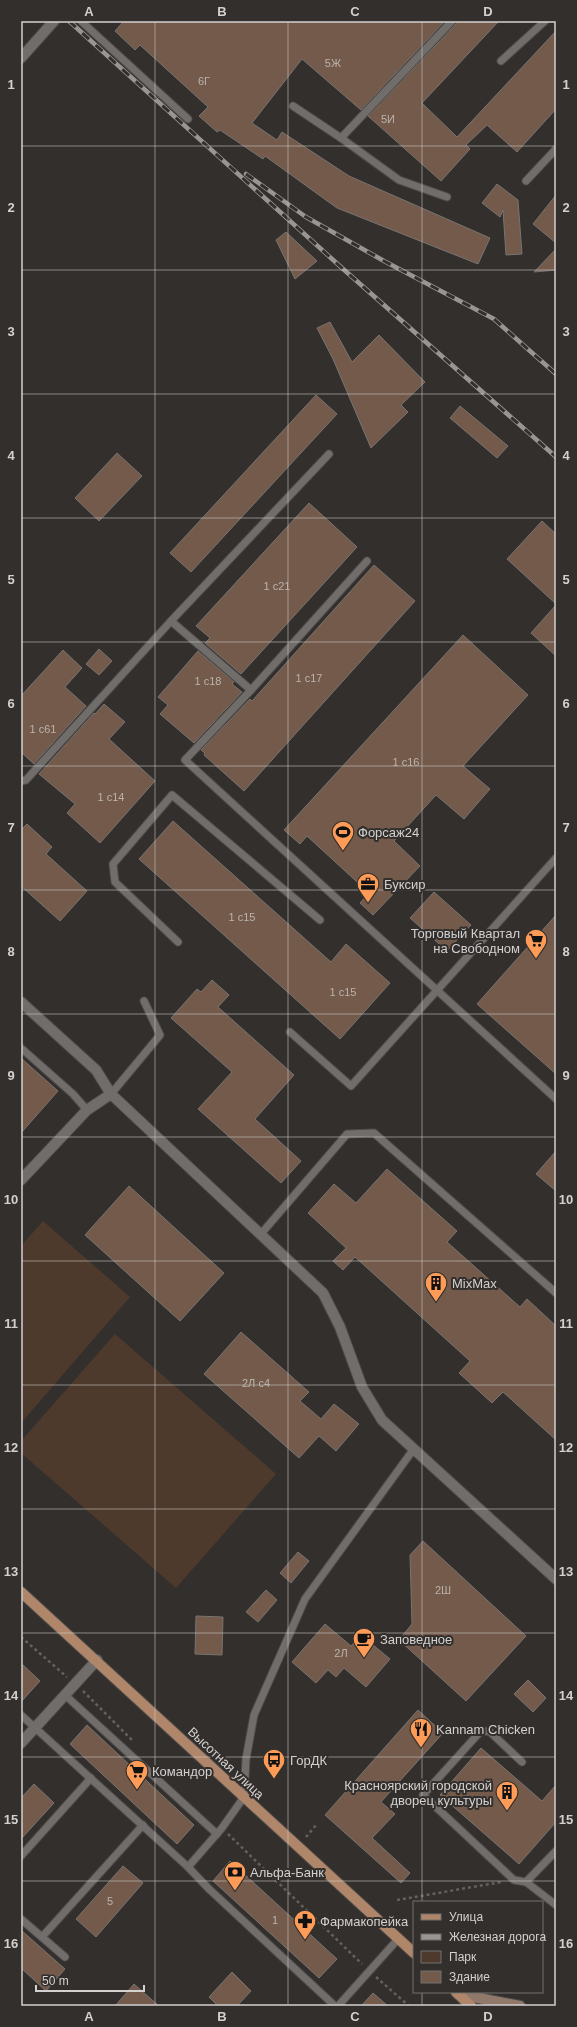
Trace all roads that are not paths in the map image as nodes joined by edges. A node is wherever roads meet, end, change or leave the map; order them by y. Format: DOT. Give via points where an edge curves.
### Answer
graph roads {
  1 [pos="54,21"];
  2 [pos="81,21"];
  3 [pos="452,21"];
  4 [pos="545,21"];
  5 [pos="21,58"];
  6 [pos="501,61"];
  7 [pos="293,106"];
  8 [pos="188,119"];
  9 [pos="341,138"];
  10 [pos="556,150"];
  11 [pos="526,181"];
  12 [pos="447,197"];
  13 [pos="329,454"];
  14 [pos="367,561"];
  15 [pos="171,621"];
  16 [pos="251,690"];
  17 [pos="21,781"];
  18 [pos="556,858"];
  19 [pos="320,920"];
  20 [pos="178,942"];
  21 [pos="437,991"];
  22 [pos="144,1001"];
  23 [pos="21,1002"];
  24 [pos="290,1032"];
  25 [pos="21,1048"];
  26 [pos="111,1094"];
  27 [pos="556,1099"];
  28 [pos="87,1110"];
  29 [pos="21,1180"];
  30 [pos="260,1235"];
  31 [pos="556,1293"];
  32 [pos="413,1450"];
  33 [pos="556,1579"];
  34 [pos="21,1592"];
  35 [pos="97,1660"];
  36 [pos="65,1695"];
  37 [pos="21,1714"];
  38 [pos="36,1727"];
  39 [pos="21,1743"];
  40 [pos="522,1762"];
  41 [pos="91,1778"];
  42 [pos="244,1797"];
  43 [pos="143,1825"];
  44 [pos="217,1834"];
  45 [pos="556,1851"];
  46 [pos="21,1856"];
  47 [pos="188,1867"];
  48 [pos="526,1882"];
  49 [pos="556,1905"];
  50 [pos="21,1919"];
  51 [pos="42,1937"];
  52 [pos="399,1938"];
  53 [pos="413,1952"];
  54 [pos="65,1957"];
  55 [pos="457,1993"];
  56 [pos="336,2006"];
  57 [pos="471,2006"];
  58 [pos="520,2006"];
  1 -- 5 [label="street"];
  2 -- 8 [label="lane"];
  3 -- 9 [label="lane"];
  4 -- 6 [label="lane"];
  7 -- 9 [label="lane"];
  9 -- 12 [label="lane" via="399,180"];
  10 -- 11 [label="lane"];
  13 -- 15 [label="lane"];
  14 -- 16 [label="lane"];
  15 -- 16 [label="lane"];
  15 -- 17 [label="lane" via="26,780"];
  16 -- 21 [label="lane" via="185,760"];
  18 -- 21 [label="lane"];
  19 -- 20 [label="lane" via="172,795 113,864 115,882"];
  21 -- 24 [label="lane" via="351,1086"];
  21 -- 27 [label="lane"];
  22 -- 26 [label="lane" via="160,1035"];
  23 -- 26 [label="street" via="96,1070"];
  25 -- 28 [label="lane" via="73,1094"];
  26 -- 28 [label="street"];
  26 -- 30 [label="street"];
  28 -- 29 [label="street"];
  30 -- 31 [label="lane" via="348,1134 374,1133"];
  30 -- 32 [label="street" via="323,1293 340,1327 362,1387 382,1420"];
  32 -- 33 [label="street"];
  32 -- 42 [label="lane" via="305,1599 254,1715 246,1759"];
  34 -- 35 [label="main road, Высотная улица"];
  35 -- 36 [label="street"];
  35 -- 42 [label="main road, Высотная улица"];
  36 -- 38 [label="street"];
  36 -- 44 [label="lane"];
  37 -- 38 [label="lane"];
  38 -- 39 [label="street"];
  38 -- 41 [label="lane"];
  40 -- 48 [label="lane" via="489,1731 480,1732 423,1795 514,1880"];
  41 -- 43 [label="lane"];
  41 -- 46 [label="lane"];
  42 -- 44 [label="lane"];
  42 -- 52 [label="main road, Высотная улица"];
  43 -- 47 [label="lane"];
  43 -- 51 [label="lane"];
  44 -- 47 [label="lane"];
  45 -- 48 [label="lane"];
  47 -- 56 [label="lane"];
  48 -- 49 [label="lane"];
  50 -- 51 [label="lane"];
  51 -- 54 [label="lane"];
  52 -- 53 [label="main road, Высотная улица"];
  52 -- 56 [label="lane"];
  55 -- 57 [label="main road"];
  55 -- 58 [label="main road"];
}
